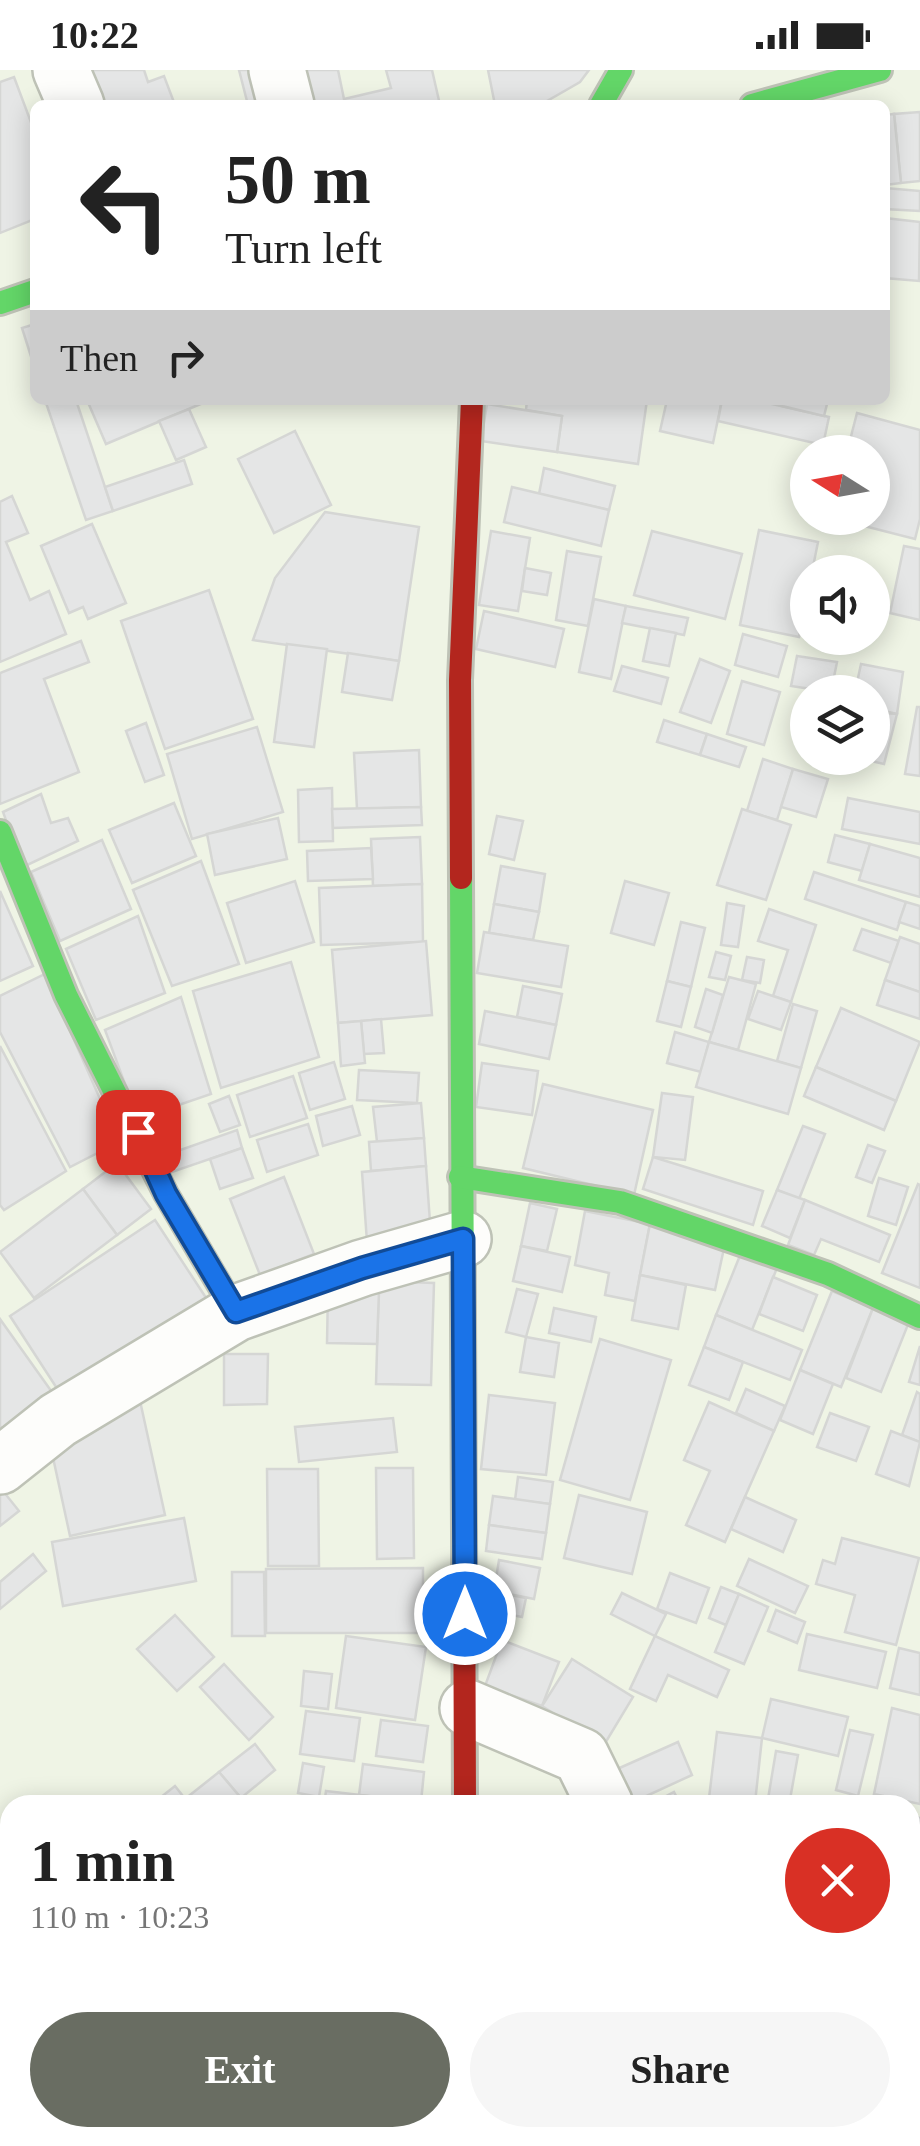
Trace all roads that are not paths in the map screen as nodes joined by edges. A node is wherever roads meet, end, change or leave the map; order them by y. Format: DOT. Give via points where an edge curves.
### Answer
graph roads {
  1 [pos="61,70"];
  2 [pos="277,70"];
  3 [pos="621,70"];
  4 [pos="880,70"];
  5 [pos="74,100"];
  6 [pos="285,100"];
  7 [pos="604,100"];
  8 [pos="770,100"];
  9 [pos="30,292"];
  10 [pos="0,304"];
  11 [pos="472,405"];
  12 [pos="0,832"];
  13 [pos="460,1177"];
  14 [pos="463,1239"];
  15 [pos="236,1312"];
  16 [pos="920,1317"];
  17 [pos="0,1466"];
  18 [pos="468,1708"];
  19 [pos="465,1795"];
  20 [pos="600,1795"];
  1 -- 5 [label="street"];
  2 -- 6 [label="street"];
  3 -- 7 [label="street"];
  4 -- 8 [label="street"];
  9 -- 10 [label="street"];
  11 -- 13 [label="street" via="460,680"];
  12 -- 15 [label="street" via="66,995 166,1194"];
  13 -- 14 [label="street"];
  13 -- 16 [label="street" via="620,1202 828,1274"];
  14 -- 15 [label="street"];
  14 -- 18 [label="street"];
  15 -- 17 [label="street" via="58,1420"];
  18 -- 19 [label="street"];
  18 -- 20 [label="street" via="581,1756"];
}
